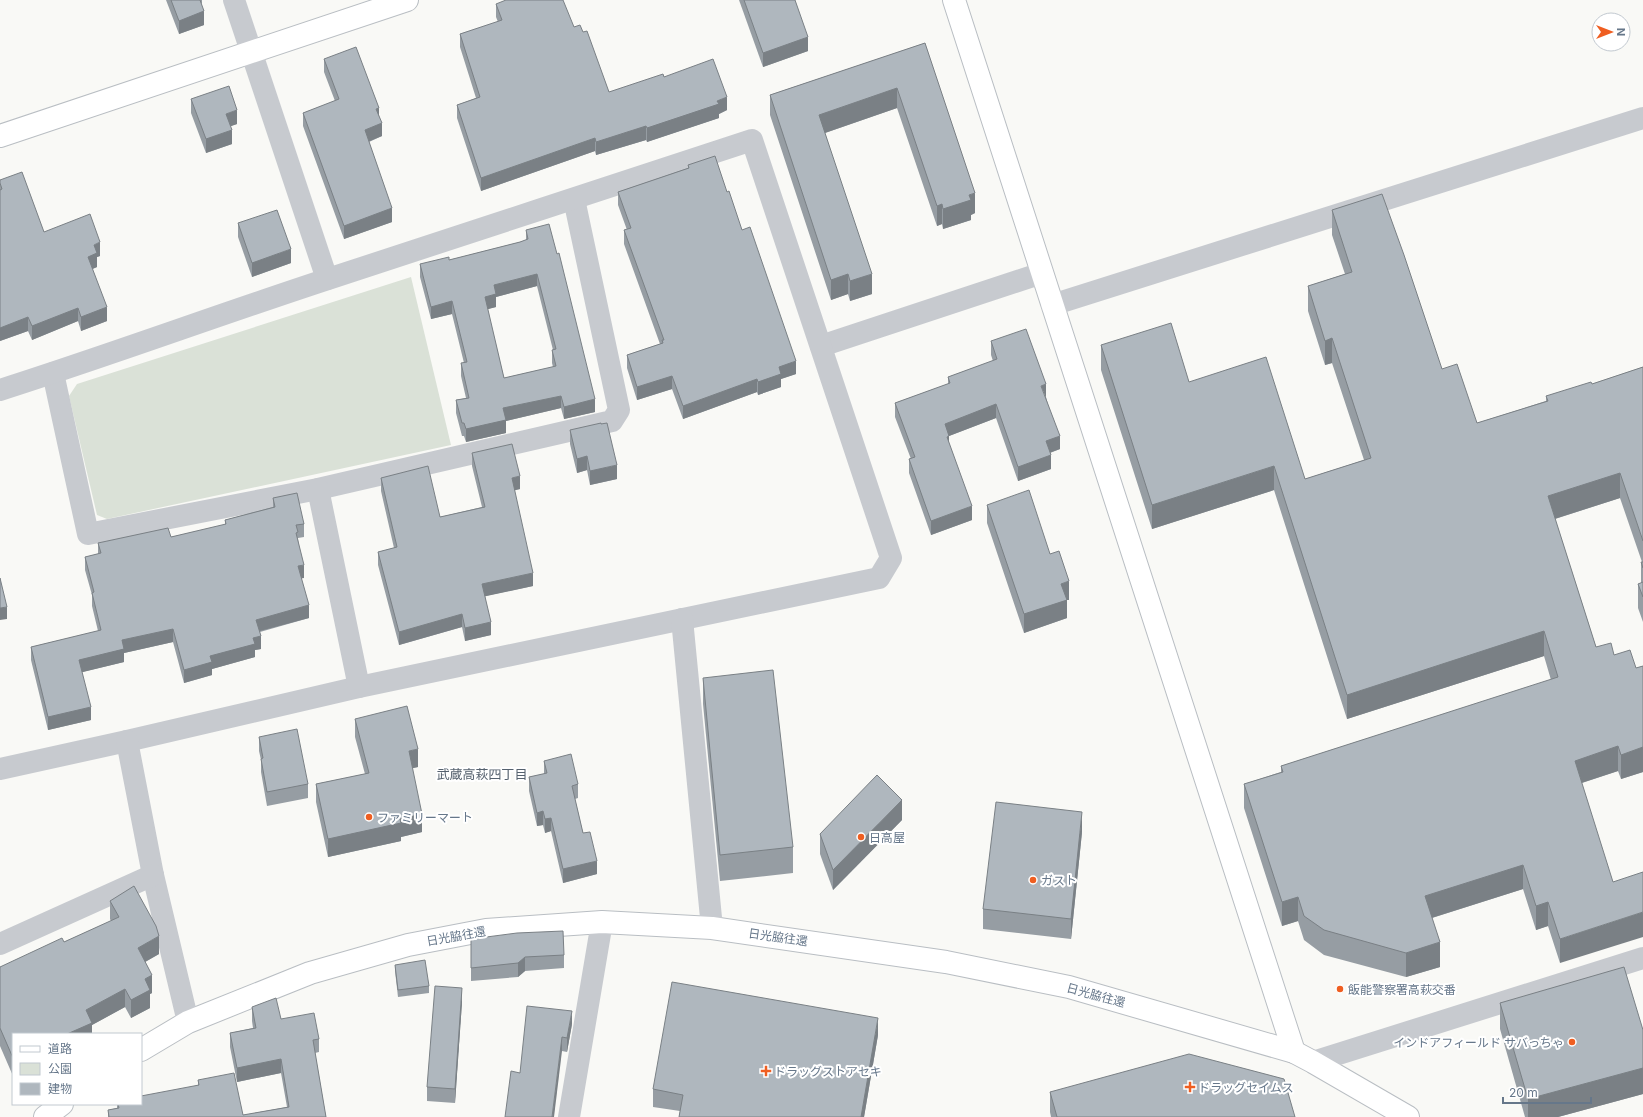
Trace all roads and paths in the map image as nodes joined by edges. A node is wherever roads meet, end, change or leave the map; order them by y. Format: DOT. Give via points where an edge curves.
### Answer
graph roads {
  1 [pos="234,0"];
  2 [pos="407,0"];
  3 [pos="954,0"];
  4 [pos="252,52"];
  5 [pos="1643,118"];
  6 [pos="0,136"];
  7 [pos="574,199"];
  8 [pos="1042,273"];
  9 [pos="327,279"];
  10 [pos="1052,305"];
  11 [pos="821,346"];
  12 [pos="53,373"];
  13 [pos="0,390"];
  14 [pos="318,489"];
  15 [pos="682,619"];
  16 [pos="359,687"];
  17 [pos="127,741"];
  18 [pos="0,769"];
  19 [pos="153,875"];
  20 [pos="602,922"];
  21 [pos="712,928"];
  22 [pos="0,944"];
  23 [pos="1643,958"];
  24 [pos="188,1022"];
  25 [pos="142,1049"];
  26 [pos="1294,1052"];
  27 [pos="1313,1062"];
  28 [pos="61,1105"];
  29 [pos="45,1117"];
  30 [pos="569,1117"];
  31 [pos="1408,1117"];
  1 -- 4 [label="street"];
  2 -- 4 [label="street"];
  3 -- 8 [label="street"];
  4 -- 6 [label="street"];
  4 -- 9 [label="street"];
  5 -- 10 [label="street"];
  7 -- 9 [label="street"];
  7 -- 11 [label="street" via="752,140"];
  7 -- 14 [label="street" via="619,410 612,421"];
  8 -- 10 [label="street"];
  8 -- 11 [label="street"];
  9 -- 12 [label="street"];
  10 -- 26 [label="street"];
  11 -- 15 [label="street" via="891,558 880,578"];
  12 -- 13 [label="street"];
  12 -- 14 [label="street" via="88,534"];
  14 -- 16 [label="street"];
  15 -- 16 [label="street"];
  15 -- 21 [label="street"];
  16 -- 17 [label="street"];
  17 -- 18 [label="street"];
  17 -- 19 [label="street"];
  19 -- 22 [label="street"];
  19 -- 24 [label="street"];
  20 -- 21 [label="street, 日光脇往還"];
  20 -- 24 [label="street, 日光脇往還" via="486,930 408,945 310,973"];
  20 -- 30 [label="street"];
  21 -- 26 [label="street, 日光脇往還" via="946,962 1069,987"];
  23 -- 27 [label="street"];
  24 -- 25 [label="street, 日光脇往還"];
  26 -- 27 [label="street, 日光脇往還"];
  27 -- 31 [label="street, 日光脇往還"];
  28 -- 29 [label="street"];
}
